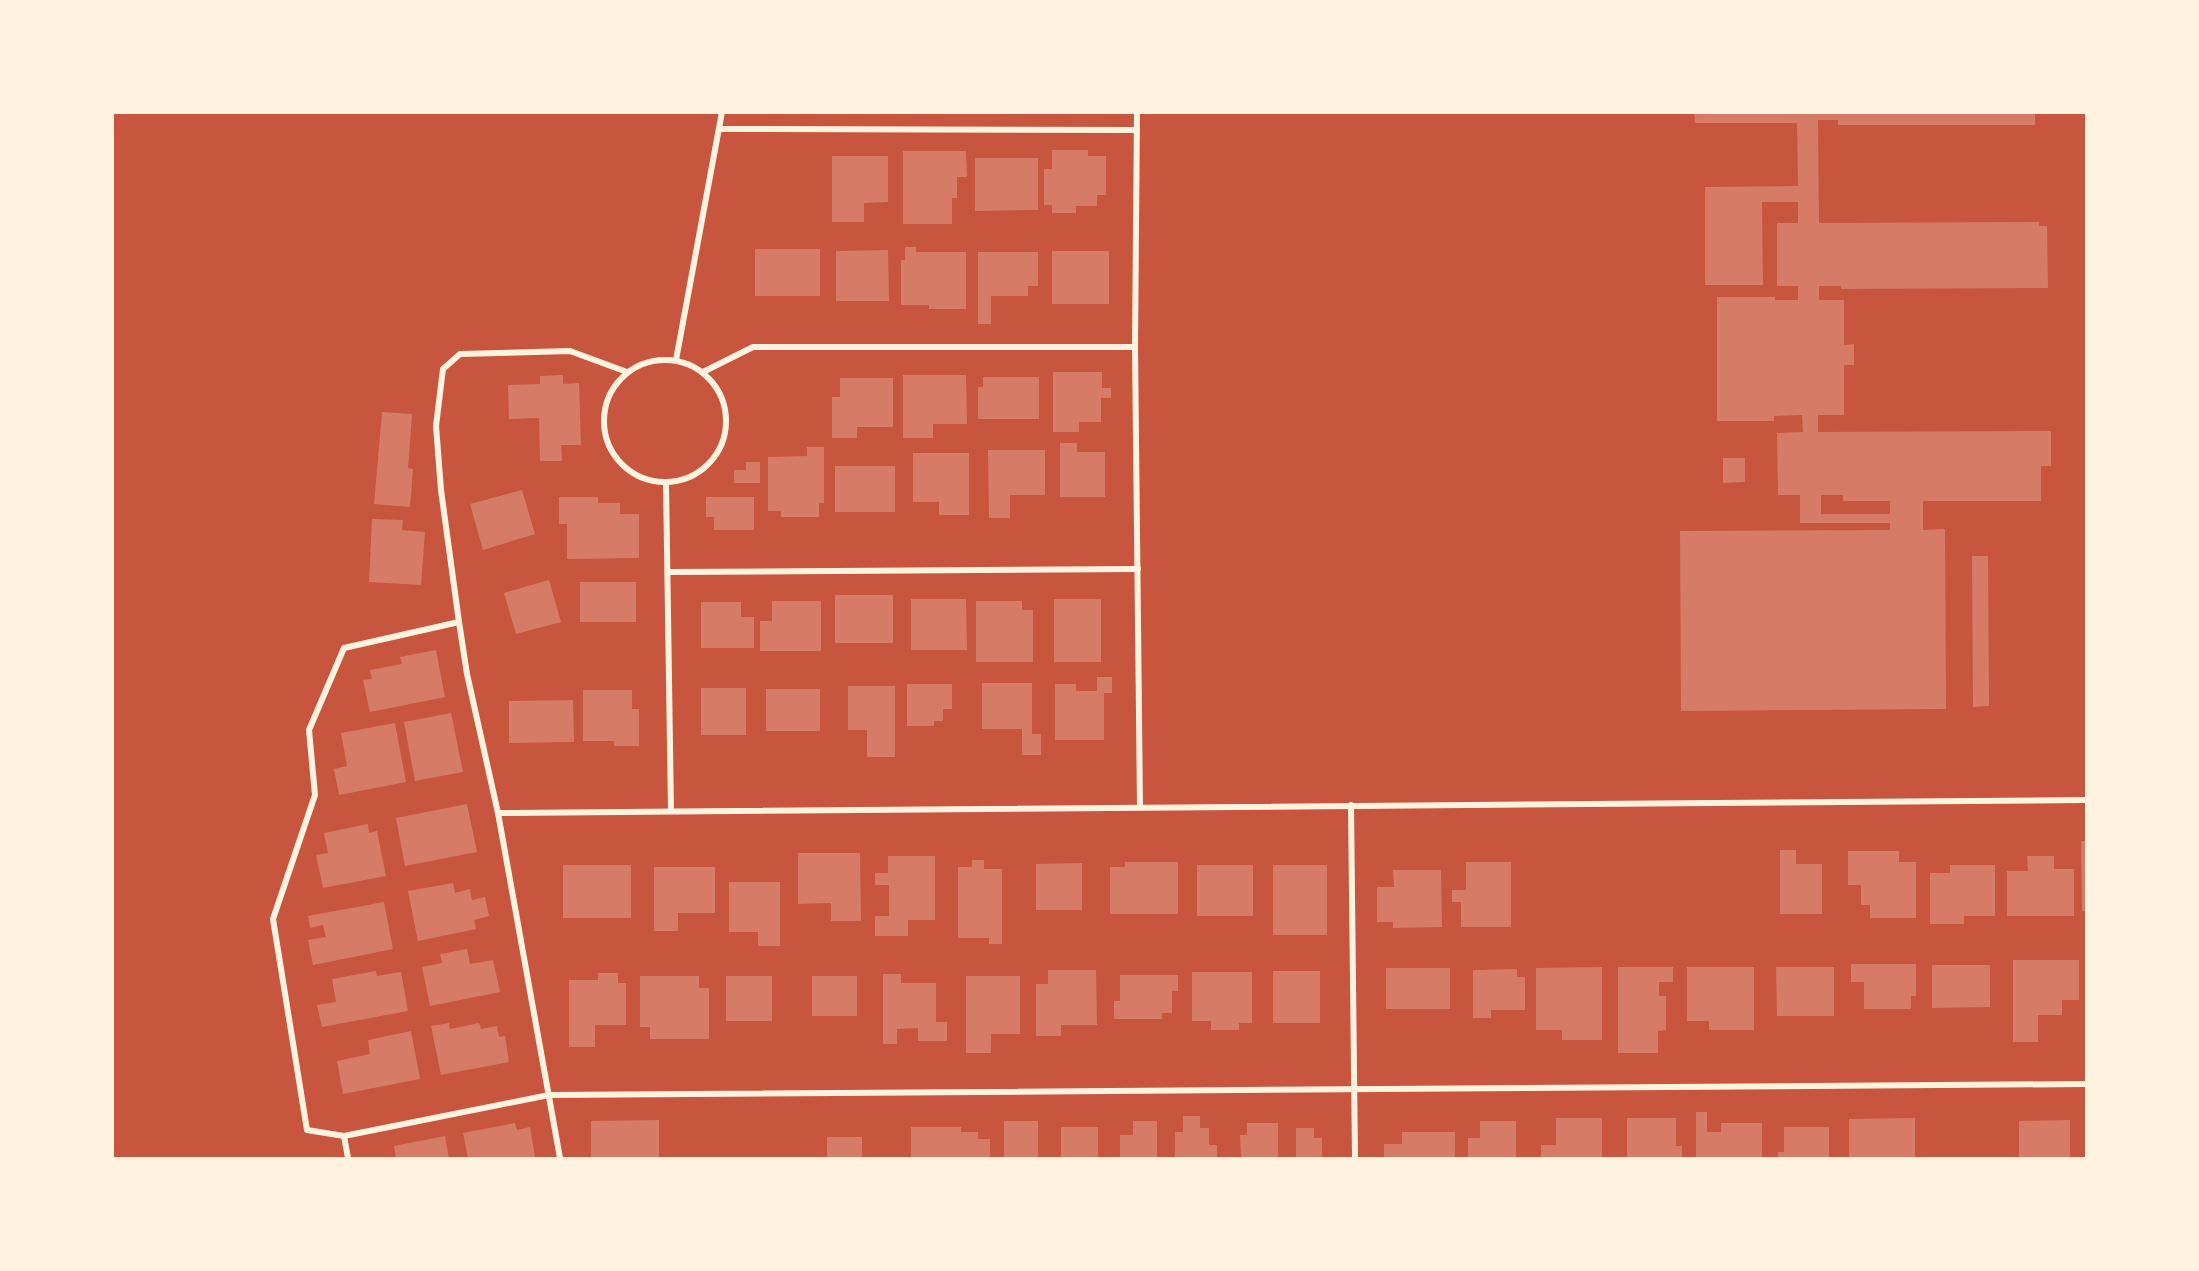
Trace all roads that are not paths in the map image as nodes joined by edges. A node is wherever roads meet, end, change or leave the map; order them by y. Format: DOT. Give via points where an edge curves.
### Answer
graph roads {
  1 [pos="722,112"];
  2 [pos="1137,112"];
  3 [pos="719,129"];
  4 [pos="1136,130"];
  5 [pos="1135,346"];
  6 [pos="676,360"];
  7 [pos="627,372"];
  8 [pos="703,372"];
  9 [pos="666,483"];
  10 [pos="1138,569"];
  11 [pos="669,572"];
  12 [pos="459,622"];
  13 [pos="2086,800"];
  14 [pos="1351,805"];
  15 [pos="1140,807"];
  16 [pos="671,811"];
  17 [pos="498,813"];
  18 [pos="2086,1084"];
  19 [pos="1354,1090"];
  20 [pos="549,1095"];
  21 [pos="344,1136"];
  22 [pos="348,1158"];
  23 [pos="560,1158"];
  24 [pos="1355,1158"];
  1 -- 3 [label="street"];
  2 -- 4 [label="street"];
  3 -- 4 [label="street"];
  3 -- 6 [label="street"];
  4 -- 5 [label="street"];
  5 -- 8 [label="street" via="753,347"];
  5 -- 10 [label="street"];
  6 -- 7 [label="street" via="650,361"];
  6 -- 8 [label="street"];
  7 -- 9 [label="street" via="610,392 603,416 606,442 620,464 641,478"];
  7 -- 12 [label="street" via="570,351 460,354 443,369 437,437"];
  8 -- 9 [label="street" via="722,396 727,426 721,445 718,454 695,475"];
  9 -- 11 [label="street"];
  10 -- 11 [label="street"];
  10 -- 15 [label="street"];
  11 -- 16 [label="street"];
  12 -- 17 [label="street"];
  12 -- 21 [label="street" via="344,648 309,730 315,795 273,919 307,1130"];
  13 -- 14 [label="street"];
  14 -- 15 [label="street"];
  14 -- 19 [label="street"];
  15 -- 16 [label="street"];
  16 -- 17 [label="street"];
  17 -- 20 [label="street"];
  18 -- 19 [label="street"];
  19 -- 20 [label="street"];
  19 -- 24 [label="street"];
  20 -- 21 [label="street"];
  20 -- 23 [label="street"];
  21 -- 22 [label="street"];
}
